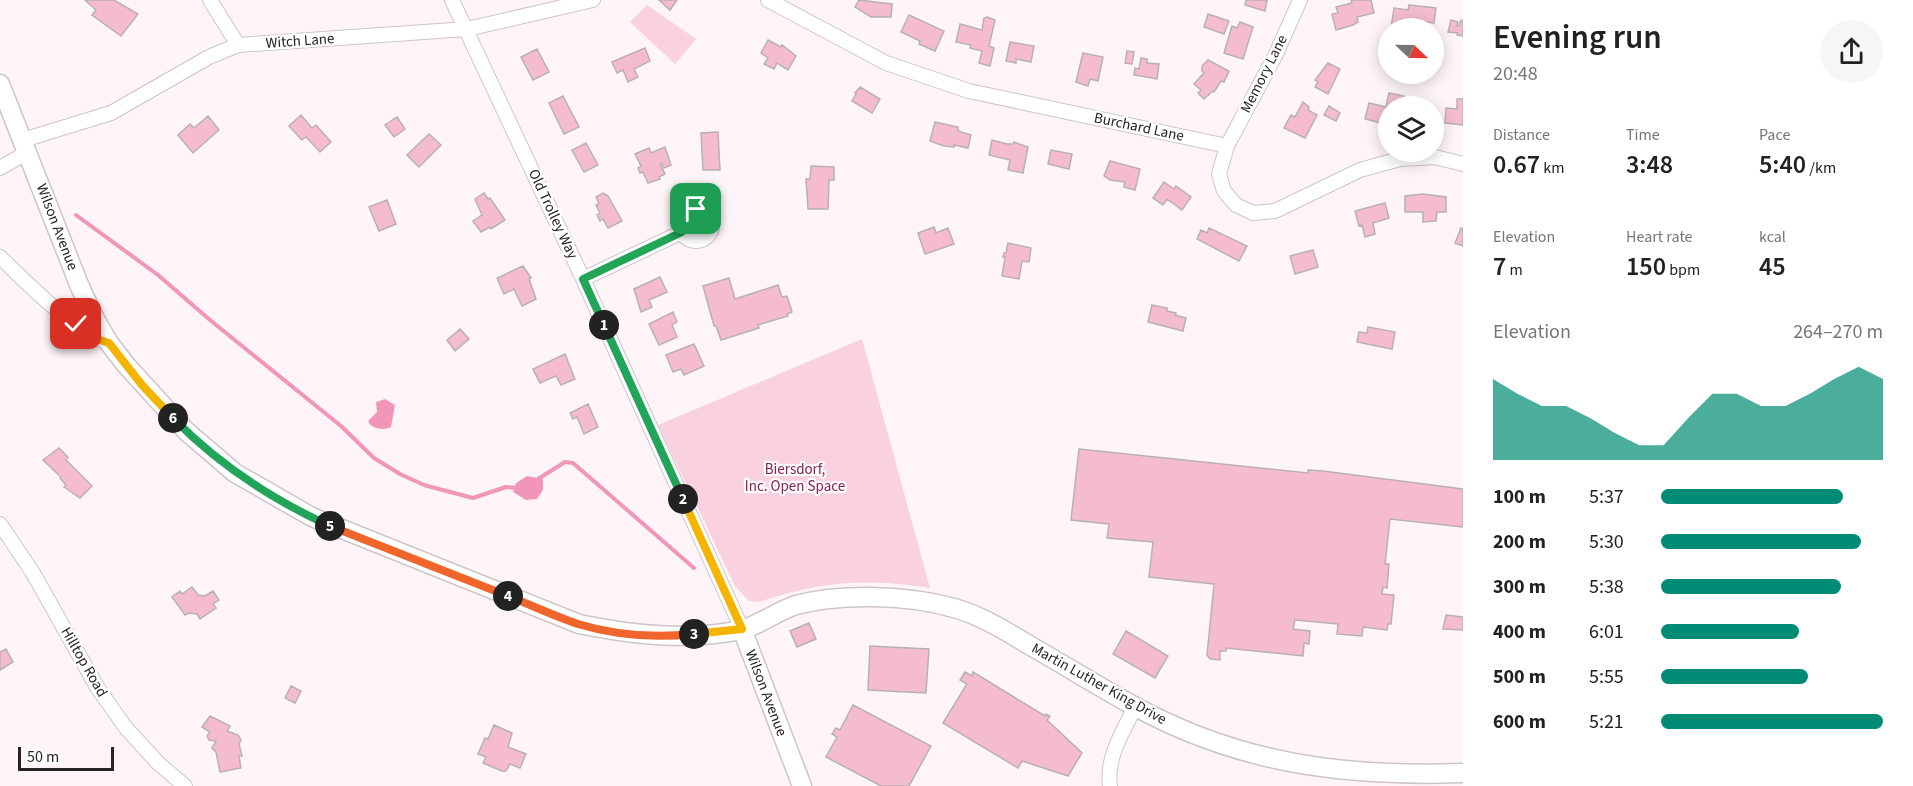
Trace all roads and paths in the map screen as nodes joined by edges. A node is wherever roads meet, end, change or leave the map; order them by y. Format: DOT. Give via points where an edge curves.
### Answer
graph roads {
  1 [pos="210,0"];
  2 [pos="452,0"];
  3 [pos="593,0"];
  4 [pos="768,0"];
  5 [pos="1300,0"];
  6 [pos="467,29"];
  7 [pos="238,45"];
  8 [pos="0,84"];
  9 [pos="26,146"];
  10 [pos="1227,146"];
  11 [pos="1463,164"];
  12 [pos="0,168"];
  13 [pos="682,232"];
  14 [pos="0,257"];
  15 [pos="583,279"];
  16 [pos="109,343"];
  17 [pos="0,524"];
  18 [pos="742,629"];
  19 [pos="1135,707"];
  20 [pos="1463,773"];
  21 [pos="185,786"];
  22 [pos="802,786"];
  23 [pos="1110,786"];
  1 -- 7 [label="street"];
  2 -- 6 [label="street, Old Trolley Way"];
  3 -- 6 [label="street, Witch Lane"];
  4 -- 10 [label="street, Burchard Lane" via="886,63 969,91"];
  5 -- 10 [label="street, Memory Lane"];
  6 -- 7 [label="street, Witch Lane"];
  6 -- 15 [label="street, Old Trolley Way"];
  7 -- 9 [label="street, Witch Lane" via="209,57 111,113"];
  8 -- 9 [label="main road, Wilson Avenue"];
  9 -- 12 [label="street, Witch Lane"];
  9 -- 16 [label="main road, Wilson Avenue" via="80,287"];
  10 -- 11 [label="street" via="1219,174 1224,191 1236,205 1253,213 1275,211 1360,170 1400,159 1435,157"];
  13 -- 15 [label="street"];
  14 -- 16 [label="street" via="76,324"];
  15 -- 18 [label="street, Old Trolley Way"];
  16 -- 18 [label="main road, Wilson Avenue" via="179,424 235,473 339,530 579,624 668,637"];
  17 -- 21 [label="street, Hilltop Road" via="33,573 97,687 126,728"];
  18 -- 19 [label="main road, Martin Luther King Drive" via="796,606 848,598 904,599 954,608 1003,629"];
  18 -- 22 [label="main road, Wilson Avenue"];
  19 -- 20 [label="main road, Martin Luther King Drive" via="1194,735 1282,761 1367,773"];
  19 -- 23 [label="street" via="1118,740 1108,772"];
}
